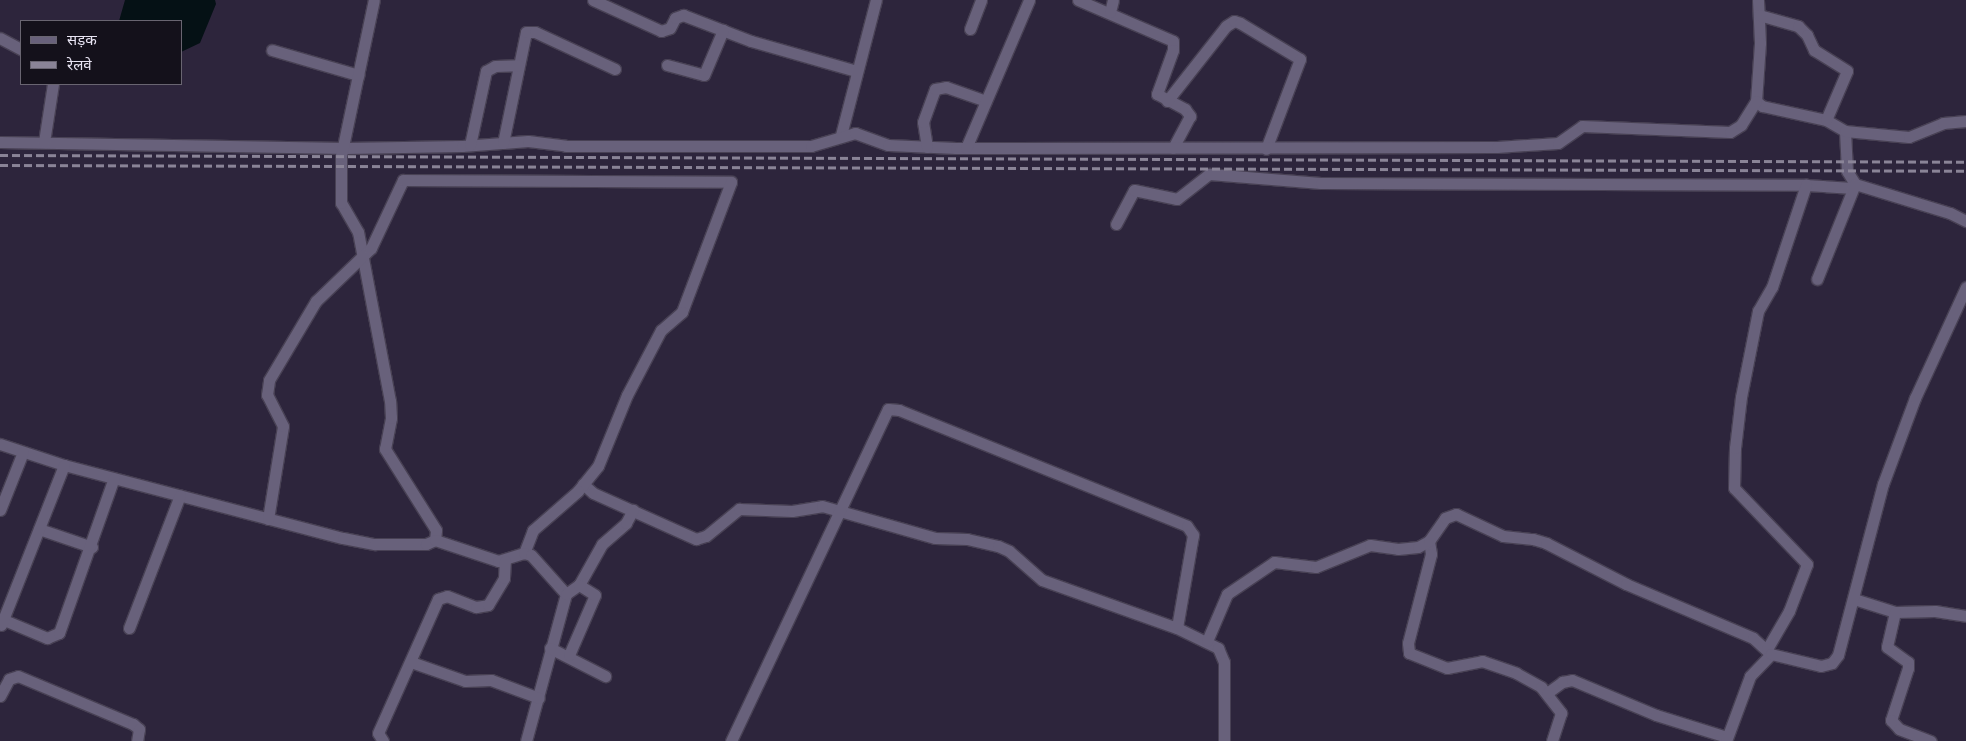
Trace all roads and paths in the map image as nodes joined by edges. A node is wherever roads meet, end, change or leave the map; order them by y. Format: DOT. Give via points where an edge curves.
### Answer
graph roads {
  1 [pos="374,0"];
  2 [pos="593,0"];
  3 [pos="982,0"];
  4 [pos="1029,0"];
  5 [pos="1078,0"];
  6 [pos="1113,0"];
  7 [pos="1758,0"];
  8 [pos="875,1"];
  9 [pos="1110,12"];
  10 [pos="1758,15"];
  11 [pos="970,29"];
  12 [pos="723,30"];
  13 [pos="0,38"];
  14 [pos="20,48"];
  15 [pos="272,50"];
  16 [pos="518,65"];
  17 [pos="667,65"];
  18 [pos="615,69"];
  19 [pos="856,71"];
  20 [pos="358,75"];
  21 [pos="53,85"];
  22 [pos="986,101"];
  23 [pos="1167,101"];
  24 [pos="1756,101"];
  25 [pos="1826,120"];
  26 [pos="1966,121"];
  27 [pos="1845,131"];
  28 [pos="841,135"];
  29 [pos="0,142"];
  30 [pos="44,142"];
  31 [pos="503,143"];
  32 [pos="470,146"];
  33 [pos="927,147"];
  34 [pos="344,148"];
  35 [pos="966,148"];
  36 [pos="1173,148"];
  37 [pos="1266,149"];
  38 [pos="1806,185"];
  39 [pos="1854,186"];
  40 [pos="1966,221"];
  41 [pos="1116,224"];
  42 [pos="363,257"];
  43 [pos="1817,279"];
  44 [pos="1966,287"];
  45 [pos="0,444"];
  46 [pos="23,452"];
  47 [pos="64,465"];
  48 [pos="114,478"];
  49 [pos="583,484"];
  50 [pos="180,495"];
  51 [pos="0,510"];
  52 [pos="633,510"];
  53 [pos="839,510"];
  54 [pos="268,519"];
  55 [pos="39,529"];
  56 [pos="435,540"];
  57 [pos="1429,540"];
  58 [pos="92,547"];
  59 [pos="524,553"];
  60 [pos="505,561"];
  61 [pos="578,585"];
  62 [pos="566,594"];
  63 [pos="1854,599"];
  64 [pos="1895,612"];
  65 [pos="1966,616"];
  66 [pos="2,623"];
  67 [pos="129,628"];
  68 [pos="1177,628"];
  69 [pos="1207,641"];
  70 [pos="550,648"];
  71 [pos="1769,652"];
  72 [pos="569,655"];
  73 [pos="410,662"];
  74 [pos="605,676"];
  75 [pos="1547,692"];
  76 [pos="0,696"];
  77 [pos="539,698"];
  78 [pos="1726,739"];
  79 [pos="137,741"];
  80 [pos="383,741"];
  81 [pos="526,741"];
  82 [pos="731,741"];
  83 [pos="1224,741"];
  84 [pos="1552,741"];
  85 [pos="1931,741"];
  1 -- 20 [label="street"];
  2 -- 12 [label="street" via="661,30 670,28 678,15"];
  3 -- 11 [label="street"];
  4 -- 22 [label="street"];
  5 -- 9 [label="street"];
  6 -- 9 [label="street"];
  7 -- 10 [label="street"];
  8 -- 19 [label="street"];
  9 -- 23 [label="street" via="1173,41 1173,50 1157,90 1159,97"];
  10 -- 24 [label="street"];
  10 -- 25 [label="street" via="1798,26 1814,50 1847,71"];
  12 -- 17 [label="street" via="704,75"];
  12 -- 19 [label="street"];
  13 -- 14 [label="street"];
  15 -- 20 [label="street"];
  16 -- 18 [label="street" via="524,36 529,31"];
  16 -- 31 [label="street"];
  16 -- 32 [label="street" via="494,66 486,71"];
  19 -- 28 [label="street"];
  20 -- 34 [label="street"];
  21 -- 30 [label="street"];
  22 -- 33 [label="street" via="946,87 934,89 923,122"];
  22 -- 35 [label="street"];
  23 -- 36 [label="street" via="1185,109 1190,116"];
  23 -- 37 [label="street" via="1226,26 1234,21 1240,23 1300,60"];
  24 -- 25 [label="street" via="1762,106"];
  24 -- 37 [label="street" via="1741,125 1730,132 1582,126 1552,144"];
  25 -- 27 [label="street"];
  26 -- 27 [label="street" via="1943,123 1909,137"];
  27 -- 39 [label="street" via="1847,171"];
  28 -- 31 [label="street" via="811,146"];
  28 -- 33 [label="street" via="854,133 882,144"];
  29 -- 30 [label="street"];
  30 -- 34 [label="street"];
  31 -- 32 [label="street"];
  32 -- 34 [label="street"];
  33 -- 35 [label="street"];
  34 -- 42 [label="street" via="340,203 342,210 356,224"];
  35 -- 36 [label="street"];
  36 -- 37 [label="street"];
  38 -- 39 [label="street"];
  38 -- 41 [label="street" via="1321,183 1209,174 1176,199 1134,190"];
  38 -- 71 [label="street" via="1772,287 1758,311 1735,448 1734,488 1807,564"];
  39 -- 40 [label="street" via="1950,213"];
  39 -- 43 [label="street"];
  42 -- 49 [label="street" via="374,242 400,183 409,179 731,182 682,312 661,330 627,395 598,466"];
  42 -- 54 [label="street" via="316,301 269,380 267,395 283,426"];
  42 -- 56 [label="street" via="392,410 385,449 436,530"];
  44 -- 63 [label="street" via="1916,398 1883,484"];
  45 -- 46 [label="street"];
  46 -- 47 [label="street"];
  46 -- 51 [label="street"];
  47 -- 48 [label="street"];
  47 -- 55 [label="street"];
  48 -- 50 [label="street"];
  48 -- 58 [label="street"];
  49 -- 52 [label="street" via="593,493"];
  49 -- 59 [label="street" via="533,530"];
  50 -- 54 [label="street"];
  50 -- 67 [label="street"];
  52 -- 53 [label="street" via="701,539 735,511 746,508 792,511 822,506"];
  52 -- 61 [label="street" via="626,523 602,544"];
  53 -- 68 [label="street" via="935,538 967,539 998,546 1009,551 1042,580"];
  53 -- 68 [label="street" via="883,414 888,409 899,410 1187,526 1193,535"];
  53 -- 82 [label="street"];
  54 -- 56 [label="street" via="375,544 426,544"];
  55 -- 58 [label="street"];
  55 -- 66 [label="street"];
  56 -- 60 [label="street"];
  57 -- 69 [label="street" via="1418,547 1398,549 1370,545 1316,567 1274,562 1226,594"];
  57 -- 71 [label="street" via="1450,515 1463,515 1503,536 1533,538 1626,584 1753,638"];
  57 -- 75 [label="street" via="1431,554 1408,644 1409,653 1447,668 1482,661 1516,674"];
  58 -- 66 [label="street" via="55,637 48,638"];
  59 -- 60 [label="street"];
  59 -- 62 [label="street" via="531,555"];
  60 -- 73 [label="street" via="502,584 488,605 476,607 447,596 438,599"];
  61 -- 62 [label="street"];
  61 -- 72 [label="street" via="595,595"];
  62 -- 70 [label="street"];
  63 -- 64 [label="street"];
  63 -- 71 [label="street" via="1838,655 1832,663 1821,666"];
  64 -- 65 [label="street" via="1935,611"];
  64 -- 85 [label="street" via="1887,647 1908,662 1908,668 1891,720 1899,729"];
  68 -- 69 [label="street"];
  69 -- 83 [label="street" via="1222,654 1224,662"];
  70 -- 72 [label="street"];
  70 -- 77 [label="street"];
  71 -- 78 [label="street" via="1750,676"];
  72 -- 74 [label="street"];
  73 -- 77 [label="street" via="465,681 491,680"];
  73 -- 80 [label="street" via="378,733"];
  75 -- 78 [label="street" via="1562,682 1572,680 1656,715"];
  75 -- 84 [label="street" via="1561,713"];
  76 -- 79 [label="street" via="9,680 18,676 133,724 139,729"];
  77 -- 81 [label="street"];
}
